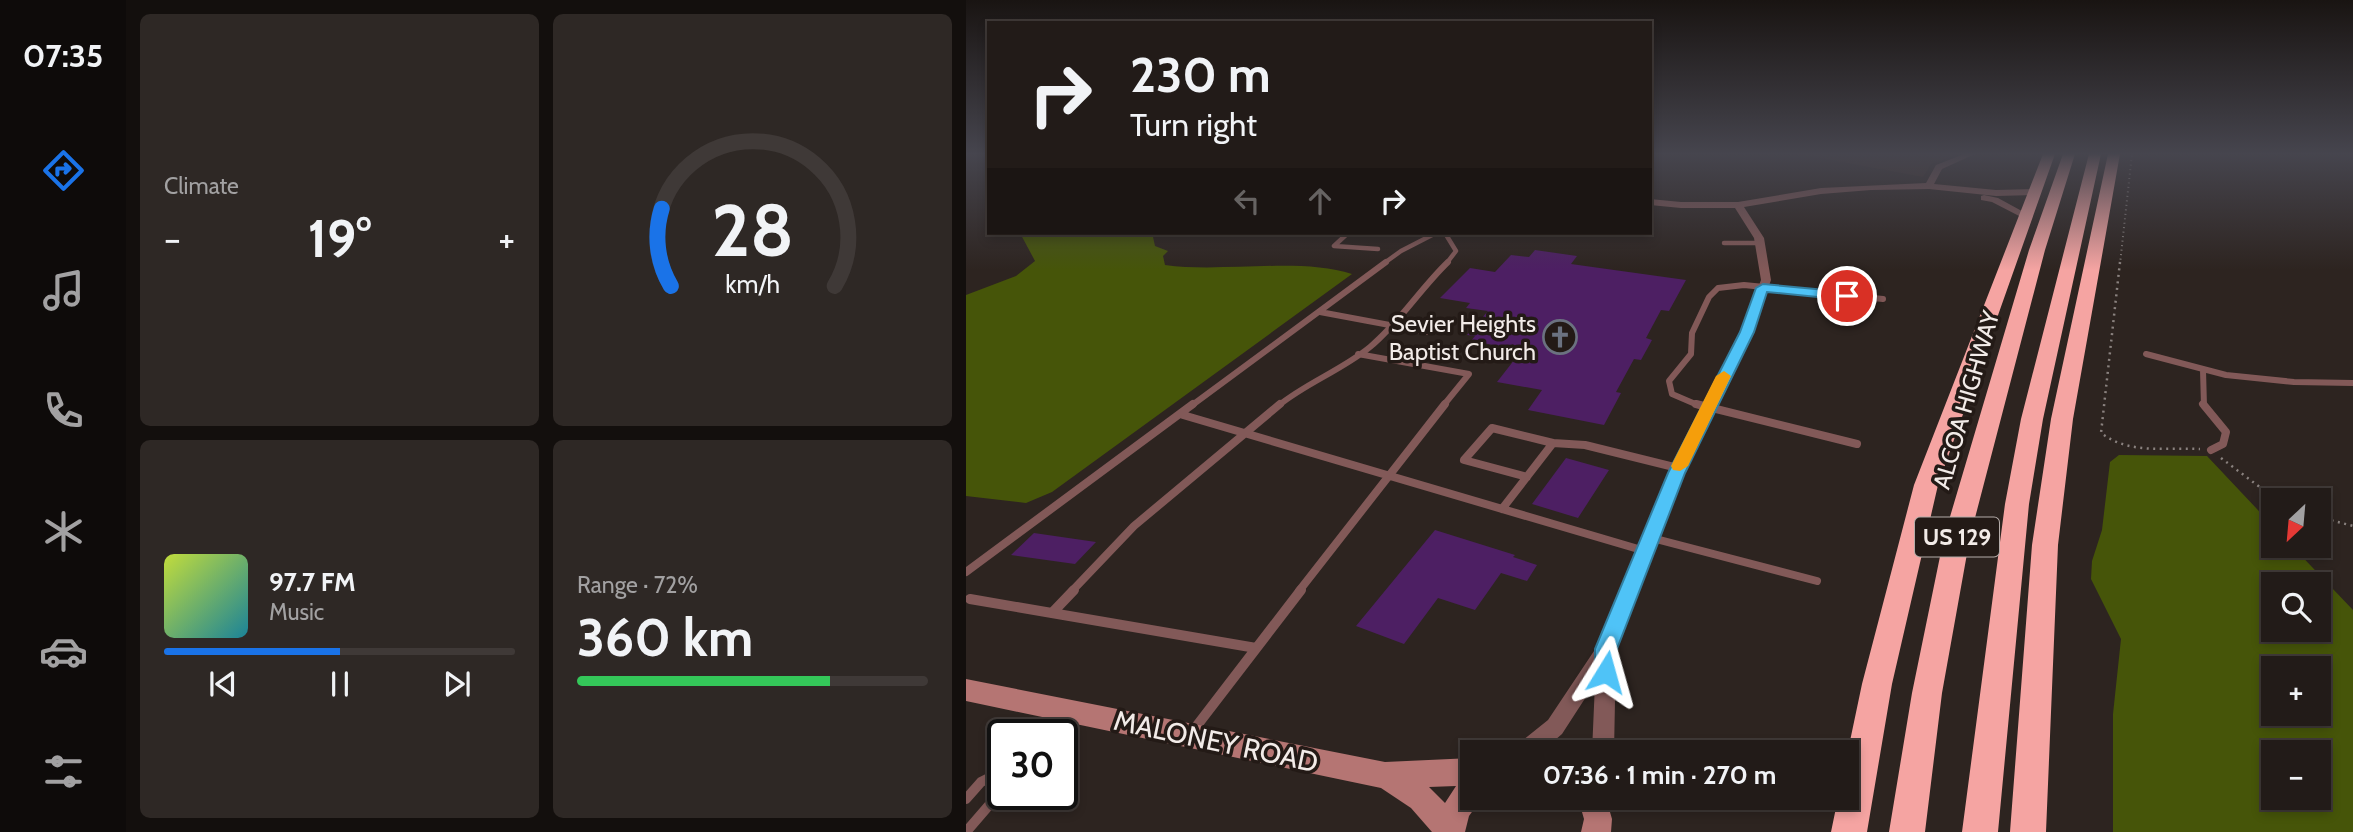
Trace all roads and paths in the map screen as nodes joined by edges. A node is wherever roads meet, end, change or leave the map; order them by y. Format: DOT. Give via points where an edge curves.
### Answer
graph roads {
  1 [pos="2035,192"];
  2 [pos="1811,193"];
  3 [pos="1955,193"];
  4 [pos="2056,193"];
  5 [pos="2086,193"];
  6 [pos="2106,193"];
  7 [pos="2128,193"];
  8 [pos="1776,199"];
  9 [pos="1652,202"];
  10 [pos="1691,205"];
  11 [pos="1738,205"];
  12 [pos="2026,216"];
  13 [pos="1746,219"];
  14 [pos="1346,235"];
  15 [pos="1432,235"];
  16 [pos="1446,235"];
  17 [pos="1724,243"];
  18 [pos="1759,243"];
  19 [pos="1378,249"];
  20 [pos="1763,288"];
  21 [pos="1883,299"];
  22 [pos="1320,312"];
  23 [pos="1392,325"];
  24 [pos="1427,332"];
  25 [pos="1358,354"];
  26 [pos="2146,354"];
  27 [pos="2203,370"];
  28 [pos="2353,383"];
  29 [pos="1706,409"];
  30 [pos="1183,415"];
  31 [pos="1244,433"];
  32 [pos="1553,443"];
  33 [pos="1857,444"];
  34 [pos="2211,450"];
  35 [pos="1678,468"];
  36 [pos="1388,475"];
  37 [pos="1527,477"];
  38 [pos="2261,488"];
  39 [pos="1502,509"];
  40 [pos="2331,520"];
  41 [pos="2353,526"];
  42 [pos="1648,544"];
  43 [pos="966,572"];
  44 [pos="1817,580"];
  45 [pos="970,599"];
  46 [pos="1052,613"];
  47 [pos="1256,648"];
  48 [pos="1606,649"];
  49 [pos="966,690"];
  50 [pos="1058,709"];
  51 [pos="1049,719"];
  52 [pos="1189,735"];
  53 [pos="1539,740"];
  54 [pos="1604,740"];
  55 [pos="1460,772"];
  56 [pos="1383,775"];
  57 [pos="987,779"];
  58 [pos="966,799"];
  59 [pos="1460,805"];
  60 [pos="987,808"];
  61 [pos="966,832"];
  62 [pos="1450,832"];
  63 [pos="1849,832"];
  64 [pos="1907,832"];
  65 [pos="1980,832"];
  66 [pos="2028,832"];
  1 -- 12 [label="highway"];
  2 -- 8 [label="street"];
  3 -- 12 [label="street" via="1995,200"];
  4 -- 64 [label="highway, ALCOA HIGHWAY / US 129" via="1957,537 1927,693"];
  5 -- 65 [label="highway, US 129" via="2032,419 2017,504"];
  6 -- 66 [label="highway" via="2062,419 2045,545"];
  7 -- 34 [label="path" via="2101,433 2127,447"];
  8 -- 11 [label="street"];
  8 -- 13 [label="street"];
  9 -- 10 [label="street"];
  10 -- 11 [label="street"];
  10 -- 13 [label="street" via="1718,208"];
  11 -- 13 [label="street"];
  12 -- 63 [label="highway" via="1927,485 1877,684"];
  13 -- 18 [label="street"];
  14 -- 19 [label="lane" via="1334,246"];
  15 -- 22 [label="lane" via="1401,251"];
  16 -- 23 [label="lane" via="1456,251 1454,256"];
  17 -- 18 [label="lane"];
  18 -- 20 [label="street" via="1766,280"];
  20 -- 21 [label="lane"];
  20 -- 29 [label="street" via="1747,332"];
  20 -- 29 [label="lane" via="1718,288 1702,310 1692,332 1691,354 1668,387 1679,399"];
  22 -- 23 [label="lane"];
  22 -- 30 [label="lane"];
  23 -- 24 [label="lane"];
  23 -- 25 [label="lane"];
  25 -- 31 [label="lane" via="1294,393"];
  25 -- 36 [label="lane" via="1469,374"];
  26 -- 27 [label="lane"];
  27 -- 28 [label="lane" via="2294,382"];
  27 -- 34 [label="lane" via="2203,405 2227,433 2223,444"];
  29 -- 33 [label="lane"];
  29 -- 35 [label="street"];
  30 -- 31 [label="lane"];
  30 -- 43 [label="lane"];
  31 -- 36 [label="lane"];
  31 -- 46 [label="lane" via="1134,526"];
  32 -- 35 [label="lane"];
  32 -- 37 [label="lane"];
  32 -- 37 [label="lane" via="1492,428 1464,460"];
  34 -- 38 [label="path"];
  35 -- 42 [label="street"];
  36 -- 39 [label="lane"];
  36 -- 47 [label="lane"];
  37 -- 39 [label="lane"];
  39 -- 42 [label="lane"];
  40 -- 41 [label="path"];
  42 -- 44 [label="lane"];
  42 -- 48 [label="street"];
  45 -- 46 [label="lane"];
  46 -- 47 [label="lane"];
  47 -- 52 [label="lane"];
  48 -- 53 [label="street" via="1555,727"];
  48 -- 54 [label="street"];
  49 -- 50 [label="street, MALONEY ROAD"];
  50 -- 51 [label="lane"];
  50 -- 52 [label="street, MALONEY ROAD"];
  52 -- 56 [label="street, MALONEY ROAD"];
  55 -- 56 [label="street, MALONEY ROAD"];
  56 -- 62 [label="street, MALONEY ROAD" via="1425,802"];
  57 -- 58 [label="lane"];
  59 -- 62 [label="street"];
  60 -- 61 [label="lane"];
}
